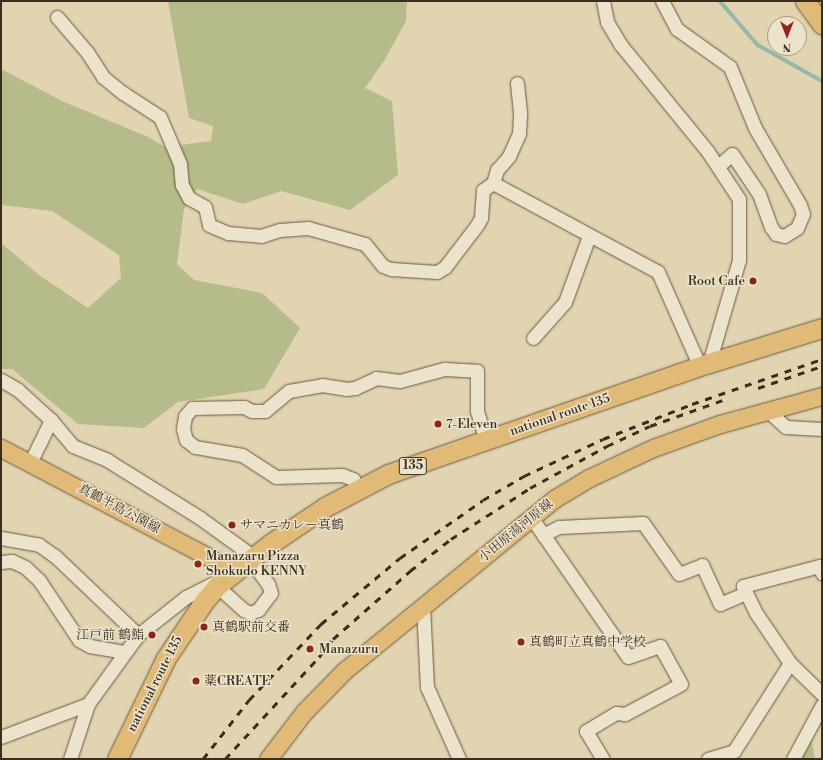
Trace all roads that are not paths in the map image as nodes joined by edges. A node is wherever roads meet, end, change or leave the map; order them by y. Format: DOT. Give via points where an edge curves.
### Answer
graph roads {
  1 [pos="603,1"];
  2 [pos="662,1"];
  3 [pos="805,1"];
  4 [pos="57,17"];
  5 [pos="822,24"];
  6 [pos="517,83"];
  7 [pos="718,166"];
  8 [pos="493,183"];
  9 [pos="589,236"];
  10 [pos="822,328"];
  11 [pos="533,338"];
  12 [pos="705,365"];
  13 [pos="1,380"];
  14 [pos="822,396"];
  15 [pos="768,411"];
  16 [pos="51,420"];
  17 [pos="822,429"];
  18 [pos="486,441"];
  19 [pos="1,448"];
  20 [pos="30,463"];
  21 [pos="358,488"];
  22 [pos="530,517"];
  23 [pos="543,535"];
  24 [pos="1,538"];
  25 [pos="1,562"];
  26 [pos="246,563"];
  27 [pos="822,573"];
  28 [pos="218,586"];
  29 [pos="746,593"];
  30 [pos="423,606"];
  31 [pos="138,635"];
  32 [pos="123,652"];
  33 [pos="790,663"];
  34 [pos="822,694"];
  35 [pos="88,704"];
  36 [pos="822,705"];
  37 [pos="1,737"];
  38 [pos="719,757"];
  39 [pos="70,759"];
  40 [pos="118,759"];
  41 [pos="268,759"];
  42 [pos="459,759"];
  43 [pos="603,759"];
  44 [pos="708,759"];
  45 [pos="794,759"];
  1 -- 7 [label="street" via="608,22 620,44"];
  2 -- 7 [label="street" via="677,29 730,67 755,128 800,205 803,214 796,228 784,236 776,234 759,194 732,154"];
  3 -- 5 [label="highway"];
  4 -- 8 [label="street" via="87,52 103,77 160,117 180,164 182,185 189,198 205,207 209,225 228,233 261,236 280,230 308,228 365,244 383,266 391,270 437,272 445,267 477,225 481,218 483,190"];
  6 -- 8 [label="street" via="519,134 509,156 497,170"];
  7 -- 12 [label="street" via="739,199 741,235 739,260"];
  8 -- 9 [label="street"];
  9 -- 11 [label="street" via="565,302"];
  9 -- 12 [label="street" via="658,272"];
  10 -- 12 [label="highway, national route 135 / 135"];
  12 -- 18 [label="highway, national route 135 / 135"];
  13 -- 16 [label="street" via="18,390"];
  14 -- 15 [label="main road, 小田原湯河原線"];
  15 -- 17 [label="street" via="786,427"];
  15 -- 22 [label="main road, 小田原湯河原線" via="653,448 589,478"];
  16 -- 20 [label="street"];
  16 -- 26 [label="street" via="73,446 107,460 200,518"];
  18 -- 21 [label="highway, national route 135 / 135" via="388,474"];
  18 -- 21 [label="street" via="477,411 477,371 444,369 400,381 376,378 355,388 322,385 289,390 265,411 252,411 244,407 192,408 185,416 183,429 186,440 195,447 242,455 276,477 342,475 353,479"];
  19 -- 20 [label="main road, 真鶴半島公園線"];
  20 -- 26 [label="main road, 真鶴半島公園線"];
  21 -- 26 [label="highway, national route 135 / 135" via="287,531"];
  22 -- 23 [label="street"];
  22 -- 30 [label="main road, 小田原湯河原線"];
  23 -- 29 [label="street" via="559,527 643,523 679,574 702,565 720,604"];
  23 -- 43 [label="street" via="628,657 660,646 681,684 625,714 616,714 586,731"];
  24 -- 31 [label="street" via="39,545 55,556"];
  25 -- 32 [label="street" via="12,561 25,567 39,580 79,640 90,646"];
  26 -- 28 [label="highway, national route 135 / 135"];
  26 -- 28 [label="street" via="268,584 270,593 258,610 250,613 244,610"];
  26 -- 31 [label="street" via="186,597"];
  27 -- 29 [label="street" via="819,566 743,586"];
  28 -- 40 [label="highway, national route 135 / 135" via="176,640"];
  29 -- 33 [label="street"];
  30 -- 41 [label="main road, 小田原湯河原線" via="344,671 304,712"];
  30 -- 42 [label="street" via="427,687"];
  31 -- 32 [label="street"];
  32 -- 35 [label="street"];
  33 -- 34 [label="street"];
  33 -- 38 [label="street" via="734,751"];
  35 -- 37 [label="street"];
  35 -- 39 [label="street"];
  36 -- 45 [label="street"];
  38 -- 44 [label="street"];
}
